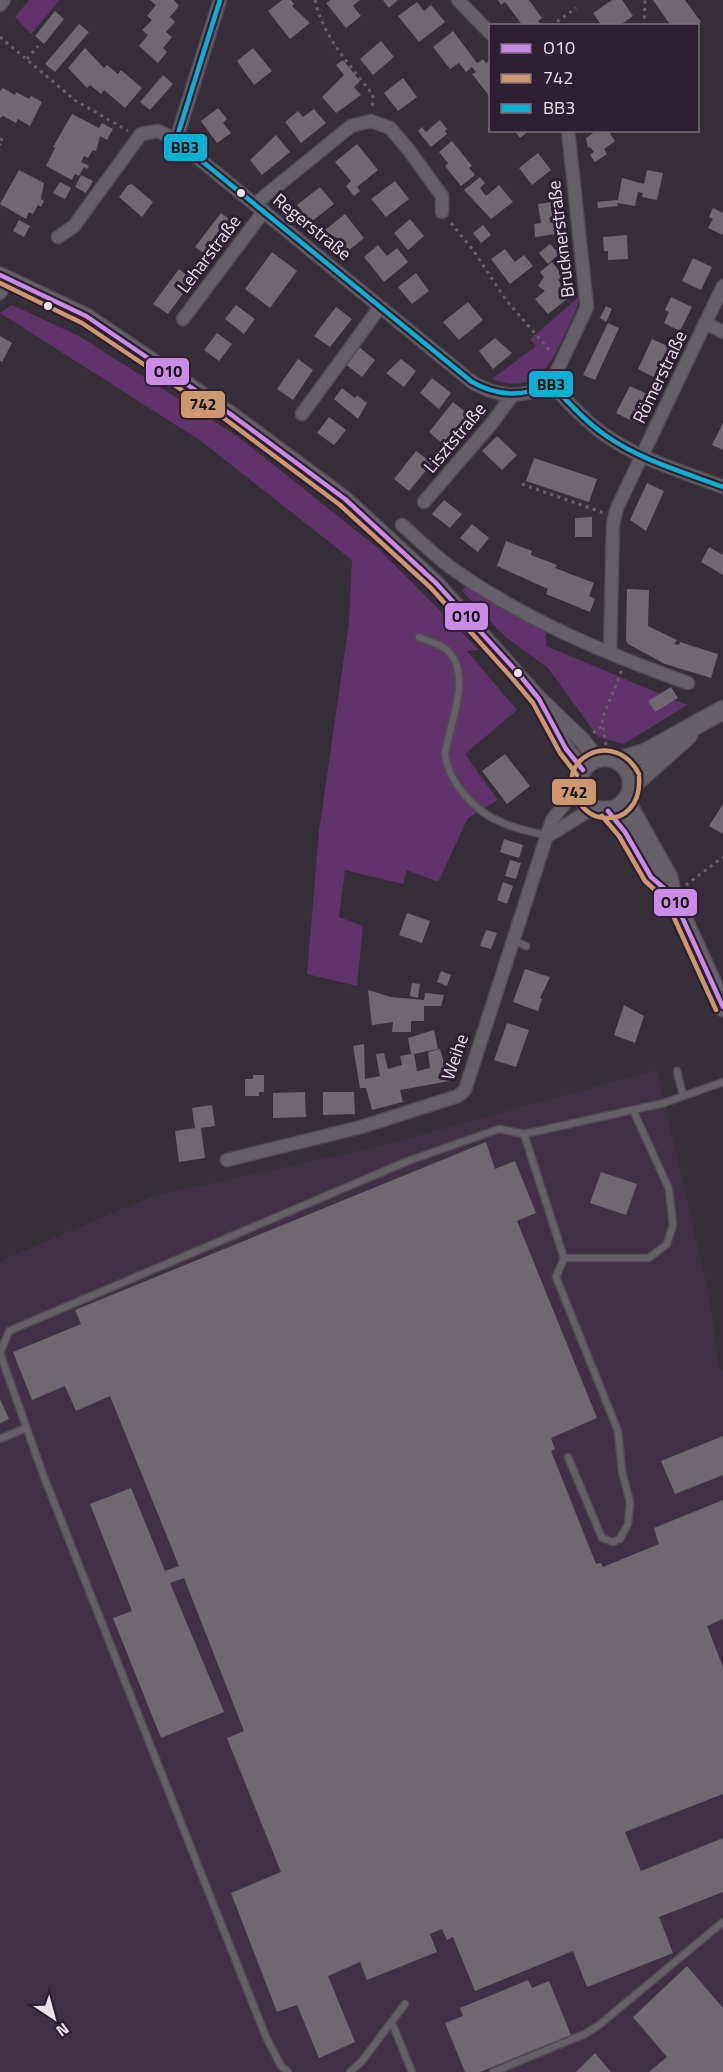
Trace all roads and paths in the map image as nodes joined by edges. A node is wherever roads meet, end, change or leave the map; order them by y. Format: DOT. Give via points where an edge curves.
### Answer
graph roads {
  1 [pos="4,0"];
  2 [pos="220,0"];
  3 [pos="315,0"];
  4 [pos="458,0"];
  5 [pos="645,0"];
  6 [pos="0,4"];
  7 [pos="576,8"];
  8 [pos="554,24"];
  9 [pos="644,24"];
  10 [pos="489,32"];
  11 [pos="0,37"];
  12 [pos="38,46"];
  13 [pos="26,59"];
  14 [pos="371,121"];
  15 [pos="568,132"];
  16 [pos="137,138"];
  17 [pos="1,140"];
  18 [pos="176,140"];
  19 [pos="0,146"];
  20 [pos="260,207"];
  21 [pos="442,212"];
  22 [pos="58,237"];
  23 [pos="4,277"];
  24 [pos="723,286"];
  25 [pos="0,293"];
  26 [pos="380,307"];
  27 [pos="183,319"];
  28 [pos="705,323"];
  29 [pos="723,332"];
  30 [pos="551,351"];
  31 [pos="551,384"];
  32 [pos="512,396"];
  33 [pos="302,414"];
  34 [pos="642,455"];
  35 [pos="522,484"];
  36 [pos="723,487"];
  37 [pos="424,502"];
  38 [pos="615,516"];
  39 [pos="402,525"];
  40 [pos="418,637"];
  41 [pos="610,653"];
  42 [pos="626,660"];
  43 [pos="688,683"];
  44 [pos="723,710"];
  45 [pos="701,724"];
  46 [pos="604,725"];
  47 [pos="592,735"];
  48 [pos="619,761"];
  49 [pos="591,765"];
  50 [pos="632,785"];
  51 [pos="626,802"];
  52 [pos="601,809"];
  53 [pos="548,836"];
  54 [pos="723,857"];
  55 [pos="672,895"];
  56 [pos="514,940"];
  57 [pos="526,946"];
  58 [pos="723,1007"];
  59 [pos="677,1071"];
  60 [pos="723,1082"];
  61 [pos="683,1096"];
  62 [pos="633,1110"];
  63 [pos="524,1134"];
  64 [pos="227,1160"];
  65 [pos="564,1258"];
  66 [pos="0,1353"];
  67 [pos="26,1428"];
  68 [pos="0,1438"];
  69 [pos="568,1458"];
  70 [pos="723,1922"];
  71 [pos="405,2004"];
  72 [pos="392,2023"];
  73 [pos="288,2072"];
  74 [pos="350,2072"];
  75 [pos="412,2072"];
  76 [pos="493,2072"];
  1 -- 6 [label="street"];
  2 -- 18 [label="street"];
  3 -- 14 [label="path" via="326,33 373,95"];
  4 -- 10 [label="street"];
  5 -- 9 [label="path"];
  7 -- 8 [label="path"];
  11 -- 13 [label="path"];
  12 -- 13 [label="path"];
  13 -- 16 [label="path" via="84,106"];
  14 -- 20 [label="street, Leharstraße" via="351,126"];
  14 -- 21 [label="street" via="390,128 408,149 442,196"];
  15 -- 31 [label="street, Brucknerstraße" via="587,307"];
  16 -- 18 [label="street" via="158,131"];
  16 -- 22 [label="street" via="74,226"];
  17 -- 19 [label="path"];
  18 -- 20 [label="street, Regerstraße"];
  20 -- 26 [label="street, Regerstraße"];
  20 -- 27 [label="street, Leharstraße"];
  21 -- 30 [label="path" via="506,300"];
  23 -- 25 [label="street"];
  23 -- 49 [label="street" via="96,322 345,499 436,583 539,699 583,741"];
  24 -- 28 [label="street, Römerstraße"];
  26 -- 32 [label="street, Regerstraße" via="472,382 488,391"];
  26 -- 33 [label="street"];
  28 -- 29 [label="street"];
  28 -- 34 [label="street, Römerstraße"];
  31 -- 32 [label="street, Regerstraße"];
  31 -- 34 [label="street" via="607,437"];
  32 -- 37 [label="street, Lisztstraße"];
  34 -- 36 [label="street"];
  34 -- 38 [label="street, Römerstraße"];
  35 -- 38 [label="path"];
  38 -- 41 [label="street, Römerstraße"];
  39 -- 41 [label="street" via="449,566 508,605"];
  40 -- 53 [label="lane" via="447,650 460,673 445,754 456,783 481,810 501,823"];
  41 -- 42 [label="street"];
  42 -- 43 [label="street"];
  42 -- 46 [label="path" via="602,719"];
  44 -- 45 [label="main road"];
  45 -- 48 [label="main road" via="645,753"];
  45 -- 50 [label="main road"];
  46 -- 47 [label="path"];
  46 -- 49 [label="path"];
  48 -- 49 [label="main road" via="604,757"];
  48 -- 50 [label="main road" via="629,771"];
  49 -- 52 [label="main road" via="583,798"];
  49 -- 53 [label="street, Weihe" via="552,820"];
  50 -- 51 [label="main road"];
  51 -- 52 [label="main road"];
  51 -- 55 [label="main road" via="668,878"];
  52 -- 53 [label="street"];
  52 -- 55 [label="main road" via="625,832 651,877"];
  53 -- 56 [label="street, Weihe"];
  54 -- 55 [label="path"];
  55 -- 58 [label="main road"];
  56 -- 57 [label="lane"];
  56 -- 64 [label="street, Weihe" via="468,1083 458,1096 361,1127"];
  59 -- 61 [label="lane"];
  60 -- 61 [label="lane"];
  61 -- 62 [label="lane"];
  62 -- 63 [label="lane"];
  62 -- 65 [label="lane" via="669,1189 673,1225 667,1244 649,1258"];
  63 -- 65 [label="lane"];
  63 -- 66 [label="lane" via="499,1129 408,1161 9,1331"];
  65 -- 69 [label="lane" via="556,1277 618,1431 630,1502 628,1524 620,1539 613,1542 602,1538"];
  66 -- 67 [label="lane"];
  67 -- 68 [label="lane"];
  67 -- 73 [label="lane" via="266,2037"];
  70 -- 76 [label="lane" via="599,2025"];
  71 -- 72 [label="lane"];
  72 -- 74 [label="lane"];
  72 -- 75 [label="lane"];
}
